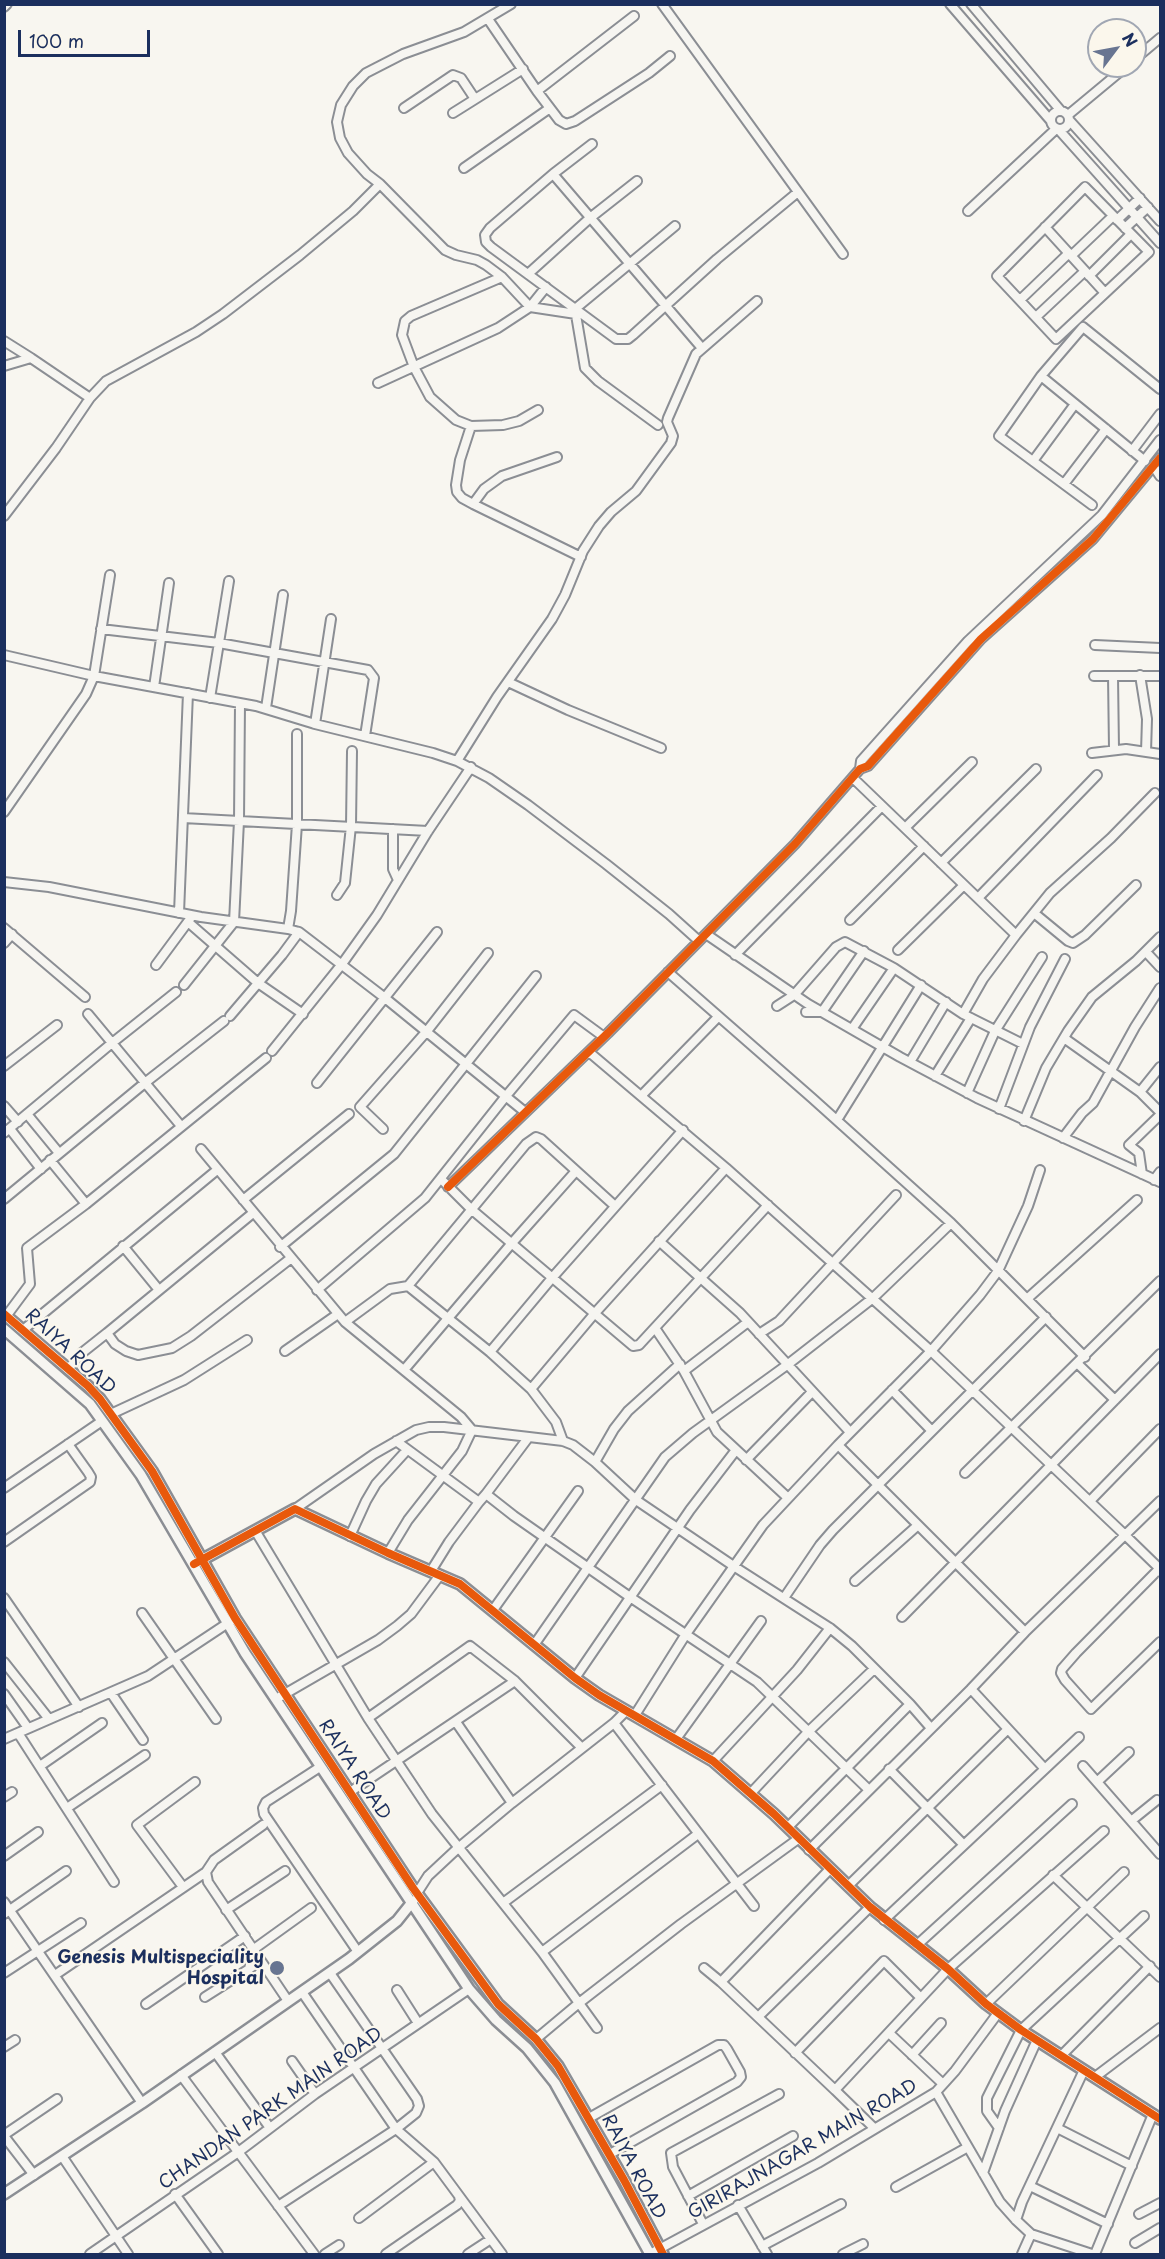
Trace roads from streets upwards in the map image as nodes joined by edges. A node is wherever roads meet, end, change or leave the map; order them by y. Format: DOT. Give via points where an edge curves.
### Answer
graph roads {
  1 [pos="512,4"];
  2 [pos="662,4"];
  3 [pos="950,4"];
  4 [pos="971,4"];
  5 [pos="634,16"];
  6 [pos="488,19"];
  7 [pos="1161,38"];
  8 [pos="1147,49"];
  9 [pos="670,56"];
  10 [pos="523,69"];
  11 [pos="1112,78"];
  12 [pos="537,91"];
  13 [pos="475,99"];
  14 [pos="404,108"];
  15 [pos="550,108"];
  16 [pos="453,113"];
  17 [pos="1066,116"];
  18 [pos="1055,127"];
  19 [pos="592,144"];
  20 [pos="464,168"];
  21 [pos="553,174"];
  22 [pos="637,181"];
  23 [pos="380,184"];
  24 [pos="798,192"];
  25 [pos="1140,198"];
  26 [pos="1148,207"];
  27 [pos="1129,209"];
  28 [pos="968,210"];
  29 [pos="1137,217"];
  30 [pos="590,218"];
  31 [pos="1115,218"];
  32 [pos="1161,221"];
  33 [pos="675,226"];
  34 [pos="1045,227"];
  35 [pos="1125,228"];
  36 [pos="1131,234"];
  37 [pos="1161,243"];
  38 [pos="843,254"];
  39 [pos="1070,254"];
  40 [pos="630,263"];
  41 [pos="528,274"];
  42 [pos="1087,274"];
  43 [pos="502,277"];
  44 [pos="546,287"];
  45 [pos="1104,293"];
  46 [pos="1020,300"];
  47 [pos="757,302"];
  48 [pos="667,306"];
  49 [pos="530,307"];
  50 [pos="576,311"];
  51 [pos="1036,317"];
  52 [pos="4,341"];
  53 [pos="702,347"];
  54 [pos="32,358"];
  55 [pos="4,366"];
  56 [pos="414,367"];
  57 [pos="1041,376"];
  58 [pos="378,383"];
  59 [pos="1161,389"];
  60 [pos="90,398"];
  61 [pos="1075,404"];
  62 [pos="538,410"];
  63 [pos="1160,416"];
  64 [pos="658,425"];
  65 [pos="471,426"];
  66 [pos="1106,429"];
  67 [pos="1161,440"];
  68 [pos="1132,451"];
  69 [pos="557,457"];
  70 [pos="1161,458"];
  71 [pos="1033,461"];
  72 [pos="1144,461"];
  73 [pos="1154,467"];
  74 [pos="1161,476"];
  75 [pos="1064,484"];
  76 [pos="473,504"];
  77 [pos="1092,505"];
  78 [pos="4,516"];
  79 [pos="581,557"];
  80 [pos="110,575"];
  81 [pos="229,581"];
  82 [pos="169,582"];
  83 [pos="283,595"];
  84 [pos="331,619"];
  85 [pos="101,629"];
  86 [pos="161,636"];
  87 [pos="219,644"];
  88 [pos="1095,645"];
  89 [pos="1161,648"];
  90 [pos="274,654"];
  91 [pos="4,655"];
  92 [pos="324,662"];
  93 [pos="1140,675"];
  94 [pos="94,676"];
  95 [pos="1094,676"];
  96 [pos="1113,676"];
  97 [pos="1161,676"];
  98 [pos="508,682"];
  99 [pos="154,687"];
  100 [pos="188,693"];
  101 [pos="210,698"];
  102 [pos="240,703"];
  103 [pos="266,708"];
  104 [pos="315,724"];
  105 [pos="297,734"];
  106 [pos="365,736"];
  107 [pos="661,748"];
  108 [pos="1114,749"];
  109 [pos="352,750"];
  110 [pos="1146,752"];
  111 [pos="1092,753"];
  112 [pos="1161,754"];
  113 [pos="457,761"];
  114 [pos="972,762"];
  115 [pos="471,767"];
  116 [pos="860,769"];
  117 [pos="1036,769"];
  118 [pos="1097,775"];
  119 [pos="853,778"];
  120 [pos="1155,793"];
  121 [pos="882,806"];
  122 [pos="4,812"];
  123 [pos="183,818"];
  124 [pos="239,821"];
  125 [pos="297,824"];
  126 [pos="351,826"];
  127 [pos="905,828"];
  128 [pos="393,829"];
  129 [pos="428,831"];
  130 [pos="924,846"];
  131 [pos="941,863"];
  132 [pos="398,880"];
  133 [pos="4,882"];
  134 [pos="964,885"];
  135 [pos="1136,885"];
  136 [pos="337,895"];
  137 [pos="978,898"];
  138 [pos="179,913"];
  139 [pos="1034,913"];
  140 [pos="190,919"];
  141 [pos="850,920"];
  142 [pos="234,922"];
  143 [pos="4,928"];
  144 [pos="288,929"];
  145 [pos="299,932"];
  146 [pos="437,932"];
  147 [pos="12,934"];
  148 [pos="706,934"];
  149 [pos="1016,935"];
  150 [pos="1161,937"];
  151 [pos="699,942"];
  152 [pos="4,943"];
  153 [pos="215,946"];
  154 [pos="898,950"];
  155 [pos="864,951"];
  156 [pos="1146,952"];
  157 [pos="488,953"];
  158 [pos="735,955"];
  159 [pos="1042,957"];
  160 [pos="1065,959"];
  161 [pos="342,964"];
  162 [pos="156,965"];
  163 [pos="1161,967"];
  164 [pos="894,968"];
  165 [pos="668,972"];
  166 [pos="536,976"];
  167 [pos="258,983"];
  168 [pos="184,985"];
  169 [pos="921,985"];
  170 [pos="1161,988"];
  171 [pos="176,992"];
  172 [pos="794,995"];
  173 [pos="85,997"];
  174 [pos="385,998"];
  175 [pos="946,1002"];
  176 [pos="777,1006"];
  177 [pos="806,1012"];
  178 [pos="822,1012"];
  179 [pos="88,1014"];
  180 [pos="303,1014"];
  181 [pos="963,1014"];
  182 [pos="718,1017"];
  183 [pos="971,1018"];
  184 [pos="57,1025"];
  185 [pos="852,1029"];
  186 [pos="427,1031"];
  187 [pos="995,1031"];
  188 [pos="604,1037"];
  189 [pos="1064,1038"];
  190 [pos="112,1043"];
  191 [pos="1023,1044"];
  192 [pos="881,1046"];
  193 [pos="272,1051"];
  194 [pos="589,1052"];
  195 [pos="266,1058"];
  196 [pos="910,1062"];
  197 [pos="467,1064"];
  198 [pos="4,1066"];
  199 [pos="1161,1067"];
  200 [pos="1111,1070"];
  201 [pos="935,1076"];
  202 [pos="146,1082"];
  203 [pos="316,1083"];
  204 [pos="1140,1092"];
  205 [pos="967,1093"];
  206 [pos="506,1096"];
  207 [pos="641,1096"];
  208 [pos="4,1106"];
  209 [pos="999,1109"];
  210 [pos="525,1112"];
  211 [pos="1161,1113"];
  212 [pos="27,1114"];
  213 [pos="349,1114"];
  214 [pos="837,1120"];
  215 [pos="1024,1121"];
  216 [pos="18,1122"];
  217 [pos="181,1126"];
  218 [pos="383,1129"];
  219 [pos="7,1131"];
  220 [pos="683,1131"];
  221 [pos="1063,1138"];
  222 [pos="201,1149"];
  223 [pos="59,1153"];
  224 [pos="50,1160"];
  225 [pos="41,1168"];
  226 [pos="726,1168"];
  227 [pos="217,1170"];
  228 [pos="1041,1170"];
  229 [pos="576,1171"];
  230 [pos="1161,1172"];
  231 [pos="1142,1174"];
  232 [pos="442,1180"];
  233 [pos="1157,1181"];
  234 [pos="448,1187"];
  235 [pos="896,1195"];
  236 [pos="4,1199"];
  237 [pos="243,1200"];
  238 [pos="1137,1200"];
  239 [pos="86,1204"];
  240 [pos="768,1205"];
  241 [pos="615,1206"];
  242 [pos="471,1209"];
  243 [pos="253,1213"];
  244 [pos="951,1223"];
  245 [pos="659,1241"];
  246 [pos="512,1243"];
  247 [pos="123,1246"];
  248 [pos="280,1247"];
  249 [pos="290,1259"];
  250 [pos="834,1264"];
  251 [pos="998,1271"];
  252 [pos="552,1278"];
  253 [pos="701,1278"];
  254 [pos="408,1286"];
  255 [pos="1159,1286"];
  256 [pos="159,1290"];
  257 [pos="317,1290"];
  258 [pos="873,1298"];
  259 [pos="1028,1298"];
  260 [pos="6,1314"];
  261 [pos="338,1314"];
  262 [pos="595,1314"];
  263 [pos="1046,1317"];
  264 [pos="448,1318"];
  265 [pos="345,1322"];
  266 [pos="748,1322"];
  267 [pos="654,1328"];
  268 [pos="4,1329"];
  269 [pos="23,1330"];
  270 [pos="107,1333"];
  271 [pos="759,1334"];
  272 [pos="247,1340"];
  273 [pos="285,1351"];
  274 [pos="931,1351"];
  275 [pos="490,1352"];
  276 [pos="1161,1354"];
  277 [pos="1085,1357"];
  278 [pos="1078,1364"];
  279 [pos="787,1365"];
  280 [pos="682,1368"];
  281 [pos="68,1369"];
  282 [pos="404,1370"];
  283 [pos="531,1389"];
  284 [pos="973,1389"];
  285 [pos="892,1390"];
  286 [pos="812,1392"];
  287 [pos="1115,1400"];
  288 [pos="111,1414"];
  289 [pos="102,1421"];
  290 [pos="710,1422"];
  291 [pos="1012,1427"];
  292 [pos="1161,1429"];
  293 [pos="472,1430"];
  294 [pos="931,1430"];
  295 [pos="850,1432"];
  296 [pos="528,1438"];
  297 [pos="396,1440"];
  298 [pos="563,1441"];
  299 [pos="68,1444"];
  300 [pos="838,1445"];
  301 [pos="407,1450"];
  302 [pos="736,1450"];
  303 [pos="746,1460"];
  304 [pos="595,1462"];
  305 [pos="1052,1465"];
  306 [pos="965,1473"];
  307 [pos="442,1476"];
  308 [pos="878,1485"];
  309 [pos="4,1488"];
  310 [pos="578,1491"];
  311 [pos="486,1494"];
  312 [pos="787,1497"];
  313 [pos="636,1500"];
  314 [pos="1161,1500"];
  315 [pos="1090,1501"];
  316 [pos="479,1502"];
  317 [pos="295,1509"];
  318 [pos="917,1526"];
  319 [pos="677,1529"];
  320 [pos="256,1532"];
  321 [pos="1125,1535"];
  322 [pos="350,1536"];
  323 [pos="545,1537"];
  324 [pos="4,1542"];
  325 [pos="388,1553"];
  326 [pos="203,1559"];
  327 [pos="956,1562"];
  328 [pos="194,1564"];
  329 [pos="588,1566"];
  330 [pos="735,1567"];
  331 [pos="1161,1570"];
  332 [pos="436,1573"];
  333 [pos="855,1581"];
  334 [pos="630,1597"];
  335 [pos="4,1598"];
  336 [pos="784,1598"];
  337 [pos="493,1610"];
  338 [pos="142,1612"];
  339 [pos="902,1617"];
  340 [pos="231,1620"];
  341 [pos="761,1621"];
  342 [pos="830,1628"];
  343 [pos="1025,1632"];
  344 [pos="686,1634"];
  345 [pos="1161,1642"];
  346 [pos="534,1645"];
  347 [pos="173,1660"];
  348 [pos="4,1662"];
  349 [pos="336,1665"];
  350 [pos="731,1665"];
  351 [pos="874,1669"];
  352 [pos="575,1678"];
  353 [pos="515,1681"];
  354 [pos="971,1689"];
  355 [pos="111,1693"];
  356 [pos="4,1694"];
  357 [pos="286,1694"];
  358 [pos="774,1696"];
  359 [pos="276,1699"];
  360 [pos="910,1704"];
  361 [pos="79,1707"];
  362 [pos="630,1713"];
  363 [pos="368,1718"];
  364 [pos="49,1719"];
  365 [pos="216,1719"];
  366 [pos="456,1722"];
  367 [pos="102,1723"];
  368 [pos="614,1723"];
  369 [pos="930,1727"];
  370 [pos="28,1728"];
  371 [pos="1008,1729"];
  372 [pos="809,1731"];
  373 [pos="18,1733"];
  374 [pos="1078,1737"];
  375 [pos="4,1739"];
  376 [pos="676,1739"];
  377 [pos="142,1740"];
  378 [pos="582,1748"];
  379 [pos="1129,1752"];
  380 [pos="145,1755"];
  381 [pos="713,1761"];
  382 [pos="397,1762"];
  383 [pos="40,1766"];
  384 [pos="1083,1766"];
  385 [pos="320,1767"];
  386 [pos="845,1767"];
  387 [pos="889,1769"];
  388 [pos="1045,1769"];
  389 [pos="195,1782"];
  390 [pos="1097,1782"];
  391 [pos="662,1785"];
  392 [pos="869,1790"];
  393 [pos="12,1792"];
  394 [pos="350,1792"];
  395 [pos="751,1793"];
  396 [pos="4,1797"];
  397 [pos="1157,1800"];
  398 [pos="512,1803"];
  399 [pos="1072,1804"];
  400 [pos="928,1807"];
  401 [pos="67,1808"];
  402 [pos="1131,1821"];
  403 [pos="262,1825"];
  404 [pos="788,1827"];
  405 [pos="1104,1831"];
  406 [pos="38,1832"];
  407 [pos="698,1834"];
  408 [pos="798,1839"];
  409 [pos="964,1845"];
  410 [pos="458,1848"];
  411 [pos="809,1850"];
  412 [pos="1161,1854"];
  413 [pos="4,1856"];
  414 [pos="830,1869"];
  415 [pos="66,1871"];
  416 [pos="285,1871"];
  417 [pos="206,1872"];
  418 [pos="1124,1872"];
  419 [pos="1053,1875"];
  420 [pos="114,1882"];
  421 [pos="737,1884"];
  422 [pos="848,1886"];
  423 [pos="183,1887"];
  424 [pos="417,1893"];
  425 [pos="4,1902"];
  426 [pos="411,1903"];
  427 [pos="503,1903"];
  428 [pos="754,1906"];
  429 [pos="870,1907"];
  430 [pos="312,1908"];
  431 [pos="1088,1908"];
  432 [pos="226,1910"];
  433 [pos="7,1912"];
  434 [pos="1144,1916"];
  435 [pos="884,1920"];
  436 [pos="81,1923"];
  437 [pos="245,1936"];
  438 [pos="1121,1938"];
  439 [pos="917,1945"];
  440 [pos="254,1949"];
  441 [pos="39,1951"];
  442 [pos="358,1952"];
  443 [pos="542,1952"];
  444 [pos="262,1960"];
  445 [pos="1150,1966"];
  446 [pos="704,1968"];
  447 [pos="249,1969"];
  448 [pos="948,1969"];
  449 [pos="330,1972"];
  450 [pos="4,1973"];
  451 [pos="55,1975"];
  452 [pos="1161,1977"];
  453 [pos="721,1982"];
  454 [pos="469,1989"];
  455 [pos="397,1990"];
  456 [pos="302,1992"];
  457 [pos="205,1997"];
  458 [pos="921,1998"];
  459 [pos="290,2000"];
  460 [pos="579,2003"];
  461 [pos="146,2004"];
  462 [pos="986,2004"];
  463 [pos="311,2006"];
  464 [pos="998,2013"];
  465 [pos="758,2017"];
  466 [pos="418,2023"];
  467 [pos="941,2023"];
  468 [pos="597,2028"];
  469 [pos="1161,2028"];
  470 [pos="1021,2030"];
  471 [pos="889,2033"];
  472 [pos="536,2039"];
  473 [pos="15,2040"];
  474 [pos="1037,2040"];
  475 [pos="4,2047"];
  476 [pos="383,2048"];
  477 [pos="527,2048"];
  478 [pos="215,2052"];
  479 [pos="795,2054"];
  480 [pos="912,2055"];
  481 [pos="1061,2056"];
  482 [pos="292,2061"];
  483 [pos="353,2069"];
  484 [pos="1084,2070"];
  485 [pos="181,2075"];
  486 [pos="1095,2077"];
  487 [pos="943,2084"];
  488 [pos="835,2090"];
  489 [pos="936,2092"];
  490 [pos="315,2094"];
  491 [pos="779,2094"];
  492 [pos="57,2099"];
  493 [pos="142,2103"];
  494 [pos="1157,2116"];
  495 [pos="589,2118"];
  496 [pos="270,2128"];
  497 [pos="874,2128"];
  498 [pos="999,2128"];
  499 [pos="1057,2128"];
  500 [pos="396,2129"];
  501 [pos="4,2136"];
  502 [pos="793,2136"];
  503 [pos="968,2147"];
  504 [pos="237,2153"];
  505 [pos="610,2154"];
  506 [pos="62,2156"];
  507 [pos="434,2162"];
  508 [pos="1132,2166"];
  509 [pos="983,2173"];
  510 [pos="34,2175"];
  511 [pos="1030,2186"];
  512 [pos="896,2187"];
  513 [pos="4,2194"];
  514 [pos="175,2194"];
  515 [pos="459,2196"];
  516 [pos="688,2196"];
  517 [pos="1161,2203"];
  518 [pos="841,2204"];
  519 [pos="738,2205"];
  520 [pos="278,2206"];
  521 [pos="1139,2214"];
  522 [pos="359,2218"];
  523 [pos="1016,2220"];
  524 [pos="703,2224"];
  525 [pos="1108,2224"];
  526 [pos="1161,2229"];
  527 [pos="1031,2234"];
  528 [pos="116,2237"];
  529 [pos="491,2239"];
  530 [pos="1135,2243"];
  531 [pos="863,2244"];
  532 [pos="339,2245"];
  533 [pos="762,2246"];
  534 [pos="396,2251"];
  535 [pos="661,2251"];
  536 [pos="90,2254"];
  537 [pos="128,2254"];
  538 [pos="218,2254"];
  539 [pos="314,2254"];
  540 [pos="325,2254"];
  541 [pos="386,2254"];
  542 [pos="468,2254"];
  543 [pos="502,2254"];
  544 [pos="650,2254"];
  545 [pos="767,2254"];
  546 [pos="843,2254"];
  547 [pos="1022,2254"];
  548 [pos="1094,2254"];
  1 -- 6 [label="street"];
  2 -- 24 [label="street"];
  3 -- 18 [label="street"];
  4 -- 17 [label="street"];
  5 -- 12 [label="street"];
  6 -- 10 [label="street"];
  6 -- 23 [label="street" via="381,64 353,86 341,105 337,122 340,138 348,153"];
  7 -- 8 [label="street"];
  9 -- 15 [label="street" via="575,121 562,123"];
  10 -- 12 [label="street"];
  10 -- 13 [label="street"];
  11 -- 17 [label="street"];
  12 -- 15 [label="street"];
  13 -- 14 [label="street" via="461,78 453,75"];
  13 -- 16 [label="street"];
  15 -- 20 [label="street"];
  17 -- 18 [label="street" via="1065,129"];
  17 -- 18 [label="street" via="1054,113"];
  17 -- 25 [label="street"];
  18 -- 27 [label="street"];
  18 -- 28 [label="street"];
  19 -- 21 [label="street"];
  21 -- 30 [label="street"];
  21 -- 41 [label="street" via="485,235 491,247"];
  22 -- 30 [label="street"];
  23 -- 43 [label="street" via="445,250 477,260"];
  23 -- 60 [label="street" via="353,211 224,314 112,378"];
  24 -- 38 [label="street"];
  24 -- 48 [label="street"];
  25 -- 26 [label="street"];
  25 -- 27 [label="street"];
  26 -- 29 [label="street"];
  26 -- 32 [label="street"];
  27 -- 29 [label="street"];
  27 -- 31 [label="street"];
  29 -- 35 [label="street"];
  29 -- 37 [label="street"];
  30 -- 40 [label="street"];
  30 -- 41 [label="street"];
  31 -- 34 [label="street" via="1085,187"];
  31 -- 35 [label="street"];
  31 -- 39 [label="street"];
  33 -- 40 [label="street"];
  34 -- 39 [label="street"];
  34 -- 46 [label="street" via="997,276"];
  35 -- 36 [label="street"];
  36 -- 42 [label="street"];
  36 -- 45 [label="street" via="1149,252"];
  39 -- 42 [label="street"];
  39 -- 46 [label="street"];
  40 -- 48 [label="street"];
  40 -- 50 [label="street"];
  41 -- 44 [label="street"];
  42 -- 45 [label="street"];
  42 -- 51 [label="street"];
  43 -- 49 [label="street"];
  43 -- 56 [label="street" via="426,308 405,321 402,335"];
  44 -- 49 [label="street"];
  44 -- 50 [label="street"];
  45 -- 51 [label="street" via="1056,339"];
  46 -- 51 [label="street"];
  47 -- 53 [label="street"];
  48 -- 50 [label="street" via="622,340"];
  48 -- 53 [label="street"];
  49 -- 50 [label="street"];
  49 -- 56 [label="street" via="498,328"];
  50 -- 64 [label="street" via="585,368"];
  52 -- 54 [label="street"];
  53 -- 79 [label="street" via="693,358 668,418 671,443 636,491 599,526"];
  54 -- 55 [label="street"];
  54 -- 60 [label="street"];
  56 -- 58 [label="street"];
  56 -- 65 [label="street" via="430,397 456,420"];
  57 -- 59 [label="street" via="1083,327"];
  57 -- 61 [label="street"];
  57 -- 71 [label="street" via="999,436"];
  60 -- 78 [label="street"];
  61 -- 66 [label="street"];
  61 -- 71 [label="street"];
  62 -- 65 [label="street" via="503,425"];
  63 -- 68 [label="street"];
  65 -- 76 [label="street" via="456,485 462,498"];
  66 -- 68 [label="street"];
  66 -- 75 [label="street"];
  67 -- 72 [label="street"];
  68 -- 72 [label="street"];
  69 -- 76 [label="street" via="502,476 484,489"];
  70 -- 73 [label="street"];
  71 -- 75 [label="street"];
  72 -- 116 [label="street" via="1088,530 968,641 861,760"];
  73 -- 74 [label="street"];
  73 -- 116 [label="street" via="1093,539 981,639 868,766"];
  75 -- 77 [label="street"];
  76 -- 79 [label="street"];
  79 -- 98 [label="street" via="552,619"];
  80 -- 85 [label="street"];
  81 -- 87 [label="street"];
  82 -- 86 [label="street"];
  83 -- 90 [label="street"];
  84 -- 92 [label="street"];
  85 -- 86 [label="street"];
  85 -- 94 [label="street"];
  86 -- 87 [label="street"];
  86 -- 99 [label="street"];
  87 -- 90 [label="street"];
  87 -- 101 [label="street"];
  88 -- 89 [label="street"];
  90 -- 92 [label="street"];
  90 -- 103 [label="street"];
  91 -- 94 [label="street"];
  92 -- 104 [label="street"];
  92 -- 106 [label="street" via="362,668 372,674"];
  93 -- 96 [label="street"];
  93 -- 97 [label="street"];
  93 -- 110 [label="street" via="1147,719"];
  94 -- 99 [label="street"];
  94 -- 122 [label="street" via="77,710"];
  95 -- 96 [label="street"];
  96 -- 108 [label="street"];
  98 -- 107 [label="street"];
  98 -- 113 [label="street"];
  99 -- 100 [label="street"];
  100 -- 101 [label="street"];
  100 -- 123 [label="street"];
  101 -- 102 [label="street"];
  102 -- 103 [label="street"];
  102 -- 124 [label="street"];
  103 -- 104 [label="street"];
  104 -- 106 [label="street"];
  105 -- 125 [label="street"];
  106 -- 113 [label="street"];
  108 -- 110 [label="street"];
  108 -- 111 [label="street"];
  109 -- 126 [label="street"];
  110 -- 112 [label="street"];
  113 -- 115 [label="street"];
  114 -- 127 [label="street"];
  115 -- 129 [label="street"];
  115 -- 151 [label="street" via="597,857"];
  116 -- 119 [label="street"];
  117 -- 131 [label="street"];
  118 -- 137 [label="street"];
  119 -- 121 [label="street"];
  119 -- 148 [label="street" via="795,844"];
  120 -- 139 [label="street"];
  121 -- 127 [label="street"];
  121 -- 158 [label="street"];
  123 -- 124 [label="street"];
  123 -- 138 [label="street"];
  124 -- 125 [label="street"];
  124 -- 142 [label="street"];
  125 -- 126 [label="street"];
  125 -- 144 [label="street"];
  126 -- 128 [label="street"];
  126 -- 136 [label="street" via="345,883"];
  127 -- 130 [label="street"];
  128 -- 129 [label="street"];
  128 -- 132 [label="street" via="393,869"];
  129 -- 132 [label="street"];
  130 -- 131 [label="street"];
  130 -- 141 [label="street"];
  131 -- 134 [label="street"];
  132 -- 161 [label="street"];
  133 -- 138 [label="street"];
  134 -- 137 [label="street"];
  134 -- 154 [label="street"];
  135 -- 139 [label="street" via="1073,943"];
  137 -- 149 [label="street"];
  138 -- 140 [label="street"];
  139 -- 149 [label="street"];
  140 -- 142 [label="street"];
  140 -- 153 [label="street"];
  140 -- 162 [label="street"];
  142 -- 144 [label="street"];
  142 -- 153 [label="street"];
  143 -- 147 [label="street"];
  144 -- 145 [label="street"];
  145 -- 161 [label="street"];
  145 -- 167 [label="street"];
  146 -- 174 [label="street"];
  147 -- 152 [label="street"];
  147 -- 173 [label="street"];
  148 -- 151 [label="street"];
  148 -- 158 [label="street"];
  149 -- 181 [label="street"];
  150 -- 156 [label="street"];
  151 -- 165 [label="street"];
  153 -- 167 [label="street"];
  153 -- 168 [label="street"];
  155 -- 164 [label="street"];
  155 -- 172 [label="street" via="845,942 840,944"];
  155 -- 178 [label="street"];
  156 -- 163 [label="street"];
  156 -- 189 [label="street" via="1092,997"];
  157 -- 186 [label="street"];
  158 -- 172 [label="street"];
  159 -- 187 [label="street"];
  160 -- 191 [label="street"];
  161 -- 174 [label="street"];
  161 -- 180 [label="street"];
  164 -- 169 [label="street"];
  164 -- 185 [label="street"];
  165 -- 182 [label="street"];
  165 -- 188 [label="street"];
  166 -- 197 [label="street"];
  167 -- 180 [label="street"];
  167 -- 202 [label="street" via="227,1018"];
  169 -- 175 [label="street"];
  169 -- 192 [label="street"];
  170 -- 200 [label="street"];
  171 -- 190 [label="street"];
  172 -- 176 [label="street"];
  172 -- 178 [label="street"];
  174 -- 186 [label="street"];
  174 -- 203 [label="street"];
  175 -- 181 [label="street"];
  175 -- 196 [label="street"];
  177 -- 178 [label="street"];
  178 -- 185 [label="street"];
  179 -- 190 [label="street"];
  180 -- 193 [label="street"];
  181 -- 183 [label="street"];
  182 -- 207 [label="street"];
  182 -- 214 [label="street"];
  183 -- 187 [label="street"];
  183 -- 201 [label="street"];
  184 -- 198 [label="street"];
  185 -- 192 [label="street"];
  186 -- 197 [label="street"];
  186 -- 218 [label="street" via="360,1107"];
  187 -- 191 [label="street"];
  187 -- 205 [label="street"];
  188 -- 194 [label="street"];
  188 -- 206 [label="street" via="574,1016"];
  189 -- 200 [label="street"];
  189 -- 215 [label="street" via="1046,1068"];
  190 -- 202 [label="street"];
  190 -- 212 [label="street"];
  191 -- 209 [label="street"];
  192 -- 196 [label="street"];
  192 -- 214 [label="street"];
  194 -- 207 [label="street"];
  194 -- 210 [label="street"];
  195 -- 217 [label="street"];
  196 -- 201 [label="street"];
  197 -- 206 [label="street"];
  197 -- 248 [label="street" via="394,1154"];
  199 -- 204 [label="street"];
  200 -- 204 [label="street"];
  200 -- 221 [label="street" via="1093,1103"];
  201 -- 205 [label="street"];
  202 -- 217 [label="street"];
  202 -- 223 [label="street"];
  204 -- 211 [label="street"];
  205 -- 209 [label="street"];
  206 -- 210 [label="street"];
  206 -- 232 [label="street"];
  207 -- 220 [label="street"];
  208 -- 216 [label="street"];
  209 -- 215 [label="street"];
  210 -- 234 [label="street"];
  211 -- 231 [label="street" via="1129,1144 1139,1153"];
  212 -- 216 [label="street"];
  212 -- 223 [label="street"];
  213 -- 237 [label="street"];
  214 -- 244 [label="street"];
  215 -- 221 [label="street"];
  216 -- 219 [label="street"];
  217 -- 239 [label="street"];
  219 -- 225 [label="street"];
  220 -- 226 [label="street"];
  220 -- 241 [label="street"];
  221 -- 231 [label="street"];
  222 -- 227 [label="street"];
  223 -- 224 [label="street"];
  224 -- 225 [label="street"];
  224 -- 239 [label="street"];
  225 -- 236 [label="street"];
  226 -- 240 [label="street"];
  226 -- 245 [label="street"];
  227 -- 237 [label="street"];
  227 -- 247 [label="street"];
  228 -- 251 [label="street"];
  229 -- 241 [label="street"];
  229 -- 242 [label="street" via="536,1137"];
  229 -- 246 [label="street"];
  230 -- 233 [label="street"];
  231 -- 233 [label="street"];
  232 -- 234 [label="street"];
  232 -- 257 [label="street"];
  234 -- 242 [label="street"];
  235 -- 250 [label="street"];
  237 -- 243 [label="street"];
  238 -- 259 [label="street"];
  239 -- 260 [label="street" via="27,1248 30,1284"];
  240 -- 250 [label="street"];
  240 -- 253 [label="street"];
  241 -- 252 [label="street"];
  242 -- 246 [label="street"];
  242 -- 254 [label="street"];
  243 -- 248 [label="street"];
  243 -- 256 [label="street"];
  244 -- 251 [label="street"];
  244 -- 258 [label="street"];
  245 -- 253 [label="street"];
  245 -- 262 [label="street"];
  246 -- 252 [label="street"];
  246 -- 264 [label="street"];
  247 -- 256 [label="street"];
  247 -- 269 [label="street"];
  248 -- 249 [label="street"];
  249 -- 257 [label="street"];
  249 -- 270 [label="street" via="172,1348 138,1355 115,1344"];
  250 -- 258 [label="street"];
  250 -- 271 [label="street" via="779,1321"];
  251 -- 259 [label="street"];
  251 -- 274 [label="street"];
  252 -- 262 [label="street"];
  252 -- 275 [label="street"];
  253 -- 266 [label="street"];
  253 -- 267 [label="street"];
  254 -- 264 [label="street"];
  254 -- 265 [label="street" via="390,1289"];
  255 -- 277 [label="street"];
  256 -- 270 [label="street"];
  257 -- 261 [label="street"];
  258 -- 274 [label="street"];
  258 -- 279 [label="street"];
  259 -- 263 [label="street"];
  260 -- 269 [label="street, RAIYA ROAD"];
  261 -- 265 [label="street"];
  261 -- 273 [label="street"];
  262 -- 267 [label="street" via="633,1346 639,1345"];
  262 -- 283 [label="street"];
  263 -- 277 [label="street"];
  263 -- 284 [label="street"];
  264 -- 275 [label="street"];
  264 -- 282 [label="street"];
  265 -- 282 [label="street"];
  266 -- 271 [label="street"];
  266 -- 280 [label="street"];
  267 -- 280 [label="street"];
  268 -- 289 [label="street, RAIYA ROAD" via="80,1395"];
  269 -- 281 [label="street, RAIYA ROAD"];
  270 -- 281 [label="street"];
  271 -- 279 [label="street"];
  272 -- 288 [label="street" via="184,1380"];
  274 -- 284 [label="street"];
  274 -- 285 [label="street"];
  275 -- 283 [label="street"];
  276 -- 287 [label="street"];
  277 -- 278 [label="street"];
  278 -- 287 [label="street"];
  278 -- 291 [label="street"];
  279 -- 286 [label="street"];
  279 -- 290 [label="street"];
  280 -- 290 [label="street"];
  280 -- 304 [label="street" via="628,1411"];
  281 -- 288 [label="street, RAIYA ROAD"];
  282 -- 293 [label="street"];
  283 -- 298 [label="street" via="556,1422"];
  284 -- 291 [label="street"];
  284 -- 294 [label="street"];
  285 -- 294 [label="street"];
  285 -- 295 [label="street"];
  286 -- 295 [label="street"];
  286 -- 303 [label="street"];
  287 -- 305 [label="street"];
  288 -- 326 [label="street, RAIYA ROAD" via="152,1471"];
  289 -- 299 [label="street"];
  289 -- 328 [label="street, RAIYA ROAD" via="141,1475"];
  290 -- 302 [label="street"];
  290 -- 313 [label="street" via="665,1457"];
  291 -- 305 [label="street"];
  291 -- 306 [label="street"];
  292 -- 315 [label="street"];
  293 -- 296 [label="street"];
  293 -- 297 [label="street" via="429,1427"];
  293 -- 307 [label="street" via="462,1451"];
  294 -- 308 [label="street"];
  295 -- 300 [label="street"];
  296 -- 298 [label="street"];
  296 -- 311 [label="street"];
  297 -- 301 [label="street"];
  297 -- 317 [label="street"];
  298 -- 304 [label="street"];
  299 -- 309 [label="street"];
  299 -- 324 [label="street" via="91,1477 90,1482"];
  300 -- 308 [label="street"];
  300 -- 312 [label="street"];
  301 -- 307 [label="street"];
  301 -- 322 [label="street" via="376,1484"];
  302 -- 303 [label="street"];
  302 -- 319 [label="street"];
  303 -- 312 [label="street"];
  304 -- 313 [label="street"];
  305 -- 315 [label="street"];
  305 -- 327 [label="street"];
  307 -- 316 [label="street"];
  307 -- 325 [label="street"];
  308 -- 318 [label="street"];
  308 -- 336 [label="street" via="820,1545"];
  310 -- 323 [label="street"];
  311 -- 316 [label="street"];
  311 -- 323 [label="street"];
  312 -- 330 [label="street"];
  313 -- 319 [label="street"];
  313 -- 329 [label="street"];
  314 -- 321 [label="street"];
  315 -- 321 [label="street"];
  316 -- 332 [label="street" via="449,1542"];
  317 -- 320 [label="street"];
  317 -- 322 [label="street"];
  318 -- 327 [label="street"];
  318 -- 333 [label="street"];
  319 -- 330 [label="street"];
  319 -- 334 [label="street"];
  320 -- 326 [label="street"];
  320 -- 349 [label="street"];
  321 -- 331 [label="street"];
  321 -- 343 [label="street"];
  322 -- 325 [label="street"];
  323 -- 329 [label="street"];
  323 -- 337 [label="street"];
  325 -- 332 [label="street"];
  326 -- 328 [label="street"];
  326 -- 340 [label="street, RAIYA ROAD"];
  327 -- 339 [label="street"];
  327 -- 343 [label="street"];
  328 -- 340 [label="street, RAIYA ROAD"];
  329 -- 334 [label="street"];
  329 -- 346 [label="street"];
  330 -- 336 [label="street"];
  330 -- 344 [label="street"];
  331 -- 345 [label="street" via="1076,1653 1061,1673 1091,1708"];
  332 -- 337 [label="street" via="460,1584"];
  332 -- 349 [label="street" via="411,1614"];
  334 -- 344 [label="street"];
  334 -- 352 [label="street"];
  335 -- 361 [label="street"];
  336 -- 342 [label="street"];
  337 -- 346 [label="street"];
  338 -- 347 [label="street"];
  340 -- 347 [label="street"];
  340 -- 357 [label="street, RAIYA ROAD"];
  340 -- 359 [label="street, RAIYA ROAD"];
  341 -- 350 [label="street"];
  342 -- 351 [label="street"];
  342 -- 358 [label="street"];
  343 -- 354 [label="street"];
  344 -- 350 [label="street"];
  344 -- 362 [label="street"];
  346 -- 352 [label="street"];
  347 -- 355 [label="street"];
  347 -- 365 [label="street"];
  348 -- 364 [label="street"];
  349 -- 357 [label="street"];
  349 -- 363 [label="street"];
  350 -- 358 [label="street"];
  350 -- 376 [label="street"];
  351 -- 360 [label="street"];
  351 -- 372 [label="street"];
  352 -- 362 [label="street"];
  353 -- 363 [label="street" via="470,1646"];
  353 -- 366 [label="street"];
  353 -- 378 [label="street"];
  354 -- 369 [label="street"];
  354 -- 371 [label="street"];
  355 -- 361 [label="street"];
  355 -- 377 [label="street"];
  356 -- 370 [label="street"];
  357 -- 359 [label="street"];
  357 -- 394 [label="street, RAIYA ROAD"];
  358 -- 372 [label="street"];
  358 -- 381 [label="street"];
  359 -- 385 [label="street, RAIYA ROAD"];
  360 -- 369 [label="street"];
  360 -- 386 [label="street"];
  361 -- 364 [label="street"];
  362 -- 368 [label="street"];
  362 -- 376 [label="street"];
  363 -- 382 [label="street"];
  364 -- 370 [label="street"];
  366 -- 382 [label="street"];
  366 -- 398 [label="street"];
  367 -- 383 [label="street"];
  368 -- 378 [label="street"];
  368 -- 391 [label="street"];
  369 -- 387 [label="street"];
  370 -- 373 [label="street"];
  371 -- 388 [label="street"];
  371 -- 400 [label="street"];
  372 -- 386 [label="street"];
  372 -- 395 [label="street"];
  373 -- 375 [label="street"];
  373 -- 383 [label="street"];
  374 -- 388 [label="street"];
  376 -- 381 [label="street"];
  378 -- 398 [label="street"];
  379 -- 390 [label="street"];
  380 -- 401 [label="street"];
  381 -- 395 [label="street"];
  382 -- 394 [label="street"];
  382 -- 410 [label="street"];
  383 -- 401 [label="street"];
  384 -- 390 [label="street"];
  385 -- 426 [label="street, RAIYA ROAD"];
  385 -- 442 [label="street" via="266,1802 264,1814"];
  386 -- 392 [label="street"];
  386 -- 404 [label="street"];
  387 -- 392 [label="street"];
  387 -- 400 [label="street"];
  388 -- 409 [label="street"];
  389 -- 423 [label="street" via="137,1825"];
  390 -- 402 [label="street"];
  391 -- 407 [label="street"];
  391 -- 427 [label="street"];
  392 -- 411 [label="street"];
  393 -- 396 [label="street"];
  394 -- 424 [label="street, RAIYA ROAD"];
  395 -- 404 [label="street"];
  397 -- 402 [label="street"];
  398 -- 410 [label="street"];
  399 -- 439 [label="street"];
  400 -- 409 [label="street"];
  400 -- 422 [label="street"];
  401 -- 420 [label="street"];
  402 -- 412 [label="street"];
  403 -- 417 [label="street" via="214,1860"];
  404 -- 408 [label="street"];
  405 -- 419 [label="street"];
  406 -- 413 [label="street"];
  407 -- 421 [label="street"];
  407 -- 443 [label="street"];
  408 -- 411 [label="street"];
  408 -- 421 [label="street"];
  409 -- 435 [label="street"];
  410 -- 424 [label="street" via="428,1876"];
  410 -- 427 [label="street"];
  411 -- 414 [label="street"];
  414 -- 422 [label="street"];
  414 -- 453 [label="street"];
  415 -- 433 [label="street"];
  416 -- 432 [label="street"];
  417 -- 423 [label="street"];
  417 -- 432 [label="street"];
  418 -- 431 [label="street"];
  419 -- 431 [label="street"];
  419 -- 448 [label="street"];
  421 -- 428 [label="street"];
  421 -- 460 [label="street"];
  422 -- 429 [label="street"];
  423 -- 451 [label="street"];
  424 -- 426 [label="street"];
  424 -- 472 [label="street, RAIYA ROAD" via="498,2004"];
  425 -- 433 [label="street"];
  426 -- 442 [label="street" via="397,1921"];
  426 -- 454 [label="street, RAIYA ROAD"];
  427 -- 443 [label="street"];
  429 -- 435 [label="street"];
  429 -- 465 [label="street"];
  430 -- 440 [label="street"];
  431 -- 438 [label="street"];
  431 -- 462 [label="street"];
  432 -- 437 [label="street"];
  433 -- 441 [label="street"];
  434 -- 438 [label="street"];
  435 -- 439 [label="street"];
  436 -- 441 [label="street"];
  437 -- 440 [label="street"];
  437 -- 461 [label="street"];
  438 -- 445 [label="street"];
  438 -- 470 [label="street"];
  439 -- 448 [label="street"];
  440 -- 444 [label="street"];
  440 -- 447 [label="street"];
  441 -- 450 [label="street"];
  441 -- 451 [label="street"];
  442 -- 449 [label="street"];
  443 -- 460 [label="street"];
  444 -- 447 [label="street"];
  444 -- 459 [label="street"];
  445 -- 452 [label="street"];
  445 -- 481 [label="street"];
  446 -- 453 [label="street"];
  447 -- 457 [label="street"];
  448 -- 458 [label="street"];
  448 -- 462 [label="street"];
  449 -- 456 [label="street"];
  449 -- 476 [label="street"];
  451 -- 493 [label="street"];
  453 -- 465 [label="street"];
  454 -- 466 [label="street, CHANDAN PARK MAIN ROAD"];
  454 -- 477 [label="street, RAIYA ROAD"];
  455 -- 466 [label="street"];
  456 -- 459 [label="street"];
  456 -- 463 [label="street"];
  458 -- 471 [label="street"];
  458 -- 479 [label="street" via="884,1961"];
  459 -- 463 [label="street"];
  459 -- 478 [label="street"];
  460 -- 468 [label="street"];
  460 -- 472 [label="street"];
  462 -- 464 [label="street"];
  463 -- 483 [label="street"];
  464 -- 470 [label="street"];
  464 -- 487 [label="street, GIRIRAJNAGAR MAIN ROAD"];
  465 -- 479 [label="street"];
  466 -- 476 [label="street, CHANDAN PARK MAIN ROAD"];
  467 -- 480 [label="street"];
  469 -- 486 [label="street"];
  470 -- 474 [label="street"];
  470 -- 498 [label="street" via="987,2098 987,2111"];
  471 -- 480 [label="street"];
  471 -- 488 [label="street"];
  472 -- 477 [label="street"];
  472 -- 495 [label="street, RAIYA ROAD" via="558,2066"];
  473 -- 475 [label="street"];
  474 -- 481 [label="street"];
  474 -- 498 [label="street"];
  476 -- 483 [label="street, CHANDAN PARK MAIN ROAD"];
  476 -- 500 [label="street" via="417,2099 416,2113"];
  477 -- 544 [label="street, RAIYA ROAD" via="565,2098"];
  478 -- 485 [label="street"];
  478 -- 496 [label="street"];
  479 -- 488 [label="street"];
  480 -- 487 [label="street"];
  481 -- 484 [label="street"];
  482 -- 490 [label="street"];
  483 -- 490 [label="street, CHANDAN PARK MAIN ROAD"];
  483 -- 500 [label="street"];
  484 -- 486 [label="street"];
  484 -- 499 [label="street"];
  485 -- 493 [label="street"];
  485 -- 504 [label="street"];
  486 -- 494 [label="street"];
  487 -- 489 [label="street, GIRIRAJNAGAR MAIN ROAD"];
  488 -- 497 [label="street"];
  489 -- 497 [label="street, GIRIRAJNAGAR MAIN ROAD"];
  489 -- 503 [label="street"];
  490 -- 496 [label="street, CHANDAN PARK MAIN ROAD"];
  491 -- 516 [label="street" via="671,2153 673,2167"];
  492 -- 501 [label="street"];
  493 -- 506 [label="street"];
  494 -- 508 [label="street"];
  495 -- 505 [label="street, RAIYA ROAD"];
  495 -- 505 [label="street" via="718,2045 724,2045 741,2072 737,2082"];
  496 -- 504 [label="street, CHANDAN PARK MAIN ROAD"];
  497 -- 519 [label="street, GIRIRAJNAGAR MAIN ROAD"];
  498 -- 509 [label="street"];
  499 -- 508 [label="street"];
  499 -- 511 [label="street"];
  500 -- 507 [label="street"];
  500 -- 520 [label="street"];
  501 -- 510 [label="street"];
  502 -- 516 [label="street"];
  503 -- 509 [label="street"];
  503 -- 512 [label="street"];
  504 -- 514 [label="street, CHANDAN PARK MAIN ROAD"];
  504 -- 520 [label="street"];
  505 -- 535 [label="street, RAIYA ROAD"];
  506 -- 510 [label="street"];
  506 -- 528 [label="street"];
  507 -- 515 [label="street"];
  507 -- 522 [label="street"];
  508 -- 525 [label="street"];
  509 -- 523 [label="street"];
  510 -- 513 [label="street"];
  511 -- 523 [label="street"];
  511 -- 525 [label="street"];
  514 -- 528 [label="street, CHANDAN PARK MAIN ROAD"];
  514 -- 538 [label="street"];
  515 -- 529 [label="street"];
  515 -- 534 [label="street" via="457,2205"];
  516 -- 524 [label="street"];
  517 -- 521 [label="street"];
  518 -- 533 [label="street"];
  519 -- 524 [label="street, GIRIRAJNAGAR MAIN ROAD"];
  519 -- 533 [label="street"];
  520 -- 539 [label="street"];
  523 -- 527 [label="street"];
  524 -- 535 [label="street, GIRIRAJNAGAR MAIN ROAD"];
  525 -- 548 [label="street"];
  526 -- 530 [label="street"];
  527 -- 547 [label="street"];
  527 -- 548 [label="street"];
  528 -- 536 [label="street, CHANDAN PARK MAIN ROAD"];
  528 -- 537 [label="street"];
  529 -- 542 [label="street"];
  529 -- 543 [label="street"];
  531 -- 546 [label="street"];
  532 -- 540 [label="street"];
  533 -- 545 [label="street"];
  534 -- 541 [label="street"];
  535 -- 544 [label="street, GIRIRAJNAGAR MAIN ROAD"];
}
